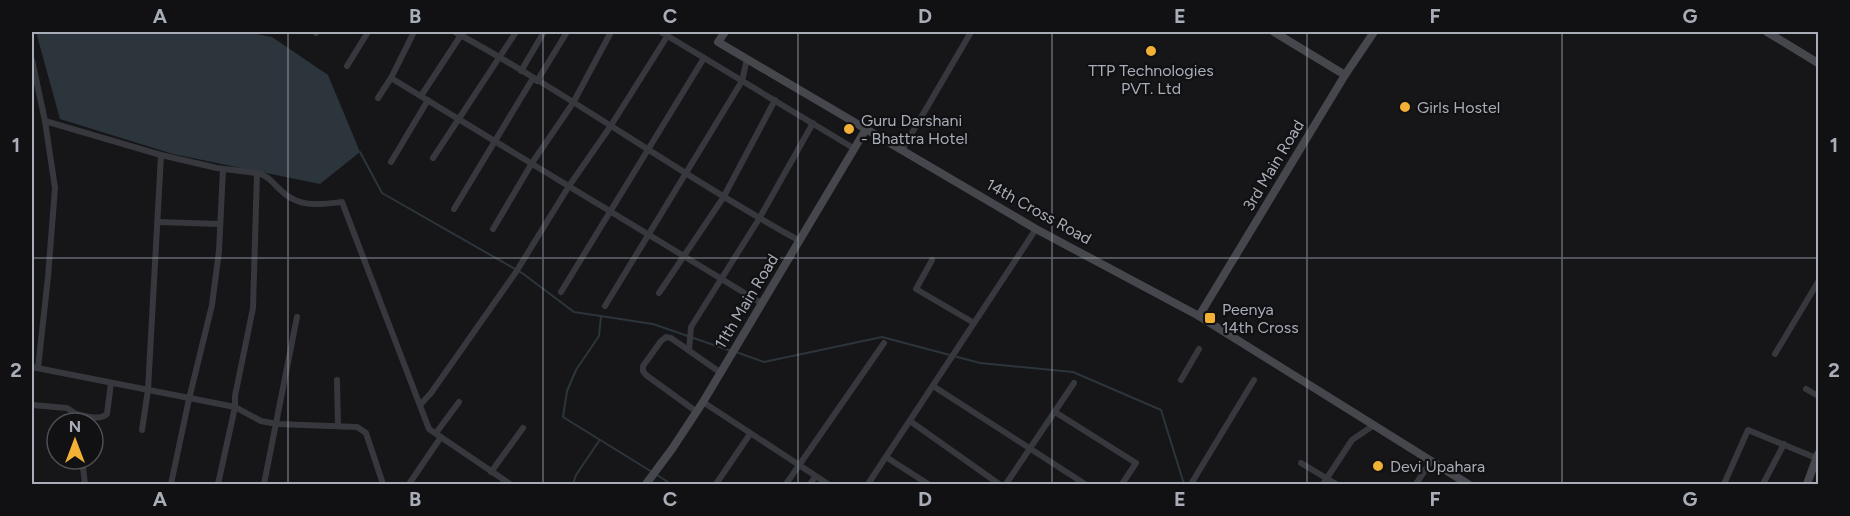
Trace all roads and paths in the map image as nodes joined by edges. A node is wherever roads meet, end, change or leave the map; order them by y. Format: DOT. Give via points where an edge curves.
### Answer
graph roads {
  1 [pos="368,32"];
  2 [pos="404,32"];
  3 [pos="516,32"];
  4 [pos="544,32"];
  5 [pos="567,32"];
  6 [pos="611,32"];
  7 [pos="725,32"];
  8 [pos="971,32"];
  9 [pos="1274,32"];
  10 [pos="1374,32"];
  11 [pos="1767,32"];
  12 [pos="413,34"];
  13 [pos="463,34"];
  14 [pos="664,34"];
  15 [pos="500,56"];
  16 [pos="705,58"];
  17 [pos="32,60"];
  18 [pos="747,60"];
  19 [pos="1818,63"];
  20 [pos="347,66"];
  21 [pos="521,71"];
  22 [pos="1345,75"];
  23 [pos="391,78"];
  24 [pos="535,80"];
  25 [pos="742,81"];
  26 [pos="421,96"];
  27 [pos="35,97"];
  28 [pos="378,98"];
  29 [pos="428,100"];
  30 [pos="775,100"];
  31 [pos="573,104"];
  32 [pos="459,119"];
  33 [pos="45,121"];
  34 [pos="813,123"];
  35 [pos="610,127"];
  36 [pos="866,129"];
  37 [pos="495,141"];
  38 [pos="855,149"];
  39 [pos="902,150"];
  40 [pos="648,151"];
  41 [pos="161,155"];
  42 [pos="433,158"];
  43 [pos="391,162"];
  44 [pos="532,164"];
  45 [pos="223,169"];
  46 [pos="257,173"];
  47 [pos="684,174"];
  48 [pos="569,186"];
  49 [pos="723,198"];
  50 [pos="454,209"];
  51 [pos="611,211"];
  52 [pos="759,219"];
  53 [pos="158,222"];
  54 [pos="220,224"];
  55 [pos="493,229"];
  56 [pos="1036,229"];
  57 [pos="649,233"];
  58 [pos="800,241"];
  59 [pos="685,255"];
  60 [pos="932,260"];
  61 [pos="722,279"];
  62 [pos="1818,282"];
  63 [pos="561,292"];
  64 [pos="659,292"];
  65 [pos="761,303"];
  66 [pos="605,306"];
  67 [pos="1199,316"];
  68 [pos="297,317"];
  69 [pos="974,323"];
  70 [pos="884,343"];
  71 [pos="1199,349"];
  72 [pos="688,350"];
  73 [pos="1775,354"];
  74 [pos="35,367"];
  75 [pos="721,373"];
  76 [pos="337,380"];
  77 [pos="1182,380"];
  78 [pos="1254,380"];
  79 [pos="111,383"];
  80 [pos="1074,383"];
  81 [pos="933,386"];
  82 [pos="1806,389"];
  83 [pos="148,390"];
  84 [pos="1818,396"];
  85 [pos="189,399"];
  86 [pos="459,402"];
  87 [pos="703,402"];
  88 [pos="32,405"];
  89 [pos="420,405"];
  90 [pos="235,407"];
  91 [pos="72,411"];
  92 [pos="697,412"];
  93 [pos="1054,412"];
  94 [pos="105,417"];
  95 [pos="910,421"];
  96 [pos="277,424"];
  97 [pos="1374,425"];
  98 [pos="338,426"];
  99 [pos="524,428"];
  100 [pos="142,429"];
  101 [pos="750,434"];
  102 [pos="438,435"];
  103 [pos="1784,444"];
  104 [pos="1029,448"];
  105 [pos="1817,456"];
  106 [pos="886,457"];
  107 [pos="1431,461"];
  108 [pos="1301,463"];
  109 [pos="798,465"];
  110 [pos="491,472"];
  111 [pos="651,477"];
  112 [pos="815,477"];
  113 [pos="1324,482"];
  114 [pos="171,484"];
  115 [pos="218,484"];
  116 [pos="264,484"];
  117 [pos="383,484"];
  118 [pos="408,484"];
  119 [pos="510,484"];
  120 [pos="716,484"];
  121 [pos="786,484"];
  122 [pos="810,484"];
  123 [pos="828,484"];
  124 [pos="868,484"];
  125 [pos="928,484"];
  126 [pos="999,484"];
  127 [pos="1006,484"];
  128 [pos="1085,484"];
  129 [pos="1122,484"];
  130 [pos="1191,484"];
  131 [pos="1336,484"];
  132 [pos="1416,484"];
  133 [pos="1468,484"];
  134 [pos="1724,484"];
  135 [pos="1763,484"];
  136 [pos="1807,484"];
  1 -- 20 [label="street"];
  2 -- 12 [label="street"];
  3 -- 15 [label="street"];
  4 -- 21 [label="street"];
  5 -- 24 [label="street"];
  6 -- 31 [label="street"];
  7 -- 18 [label="street, 14th Cross Road" via="718,42"];
  8 -- 39 [label="street"];
  9 -- 22 [label="street"];
  10 -- 22 [label="street, 3rd Main Road"];
  11 -- 19 [label="street"];
  12 -- 23 [label="street"];
  13 -- 15 [label="street"];
  13 -- 26 [label="street"];
  14 -- 16 [label="street"];
  14 -- 35 [label="street"];
  15 -- 21 [label="street"];
  15 -- 32 [label="street"];
  16 -- 25 [label="street"];
  16 -- 40 [label="street"];
  17 -- 27 [label="street"];
  18 -- 25 [label="street"];
  18 -- 36 [label="street, 14th Cross Road"];
  21 -- 24 [label="street"];
  22 -- 67 [label="street, 3rd Main Road"];
  23 -- 26 [label="street"];
  23 -- 28 [label="street"];
  24 -- 31 [label="street"];
  24 -- 37 [label="street"];
  25 -- 30 [label="street"];
  25 -- 47 [label="street"];
  26 -- 29 [label="street"];
  27 -- 33 [label="street"];
  29 -- 32 [label="street"];
  29 -- 43 [label="street"];
  30 -- 34 [label="street"];
  30 -- 49 [label="street"];
  31 -- 35 [label="street"];
  31 -- 44 [label="street"];
  32 -- 37 [label="street"];
  32 -- 42 [label="street"];
  33 -- 41 [label="street"];
  33 -- 74 [label="street" via="55,188"];
  34 -- 38 [label="street"];
  34 -- 52 [label="street"];
  35 -- 40 [label="street"];
  35 -- 48 [label="street"];
  36 -- 38 [label="street, 11th Main Road"];
  36 -- 39 [label="street, 14th Cross Road"];
  37 -- 44 [label="street"];
  37 -- 50 [label="street"];
  38 -- 58 [label="street, 11th Main Road"];
  39 -- 56 [label="street, 14th Cross Road"];
  40 -- 47 [label="street"];
  40 -- 51 [label="street"];
  41 -- 45 [label="street"];
  41 -- 53 [label="street"];
  44 -- 48 [label="street"];
  44 -- 55 [label="street"];
  45 -- 46 [label="street"];
  45 -- 54 [label="street"];
  46 -- 89 [label="street" via="265,175 290,198 312,204 342,202"];
  46 -- 90 [label="street" via="253,308"];
  47 -- 49 [label="street"];
  47 -- 57 [label="street"];
  48 -- 51 [label="street"];
  48 -- 89 [label="street" via="516,272"];
  49 -- 52 [label="street"];
  49 -- 59 [label="street"];
  51 -- 57 [label="street"];
  51 -- 63 [label="street"];
  52 -- 58 [label="street"];
  52 -- 61 [label="street"];
  53 -- 54 [label="street"];
  53 -- 83 [label="street"];
  54 -- 85 [label="street" via="212,305"];
  56 -- 67 [label="street, 14th Cross Road"];
  56 -- 69 [label="street"];
  57 -- 59 [label="street"];
  57 -- 66 [label="street"];
  58 -- 65 [label="street, 11th Main Road"];
  59 -- 61 [label="street"];
  59 -- 64 [label="street"];
  60 -- 69 [label="street" via="916,289"];
  61 -- 65 [label="street"];
  61 -- 72 [label="street" via="691,327"];
  62 -- 73 [label="street"];
  65 -- 75 [label="street, 11th Main Road"];
  67 -- 97 [label="street, 14th Cross Road"];
  68 -- 96 [label="street"];
  69 -- 81 [label="street"];
  70 -- 109 [label="street"];
  71 -- 77 [label="street"];
  72 -- 75 [label="street"];
  72 -- 92 [label="street" via="666,337 643,371"];
  74 -- 79 [label="street"];
  75 -- 87 [label="street, 11th Main Road"];
  76 -- 98 [label="street"];
  78 -- 130 [label="street"];
  79 -- 83 [label="street"];
  79 -- 94 [label="street"];
  80 -- 93 [label="street"];
  81 -- 95 [label="street"];
  81 -- 104 [label="street"];
  82 -- 84 [label="street"];
  83 -- 85 [label="street"];
  83 -- 100 [label="street"];
  85 -- 90 [label="street"];
  85 -- 114 [label="street"];
  86 -- 102 [label="street"];
  87 -- 92 [label="street, 11th Main Road"];
  87 -- 101 [label="street"];
  88 -- 91 [label="street"];
  89 -- 102 [label="street" via="429,429"];
  90 -- 96 [label="street" via="261,421"];
  90 -- 115 [label="street"];
  92 -- 111 [label="street, 11th Main Road"];
  93 -- 104 [label="street"];
  93 -- 129 [label="street" via="1136,463"];
  95 -- 106 [label="street"];
  95 -- 126 [label="street"];
  96 -- 98 [label="street"];
  96 -- 116 [label="street"];
  97 -- 107 [label="street, 14th Cross Road"];
  97 -- 113 [label="street" via="1352,440"];
  98 -- 117 [label="street" via="357,427 366,433"];
  99 -- 110 [label="street"];
  101 -- 109 [label="street"];
  101 -- 120 [label="street"];
  102 -- 110 [label="street"];
  102 -- 118 [label="street"];
  103 -- 105 [label="street"];
  103 -- 134 [label="street" via="1748,430"];
  103 -- 135 [label="street"];
  104 -- 127 [label="street"];
  104 -- 128 [label="street"];
  105 -- 136 [label="street"];
  106 -- 124 [label="street"];
  106 -- 125 [label="street"];
  107 -- 132 [label="street"];
  107 -- 133 [label="street, 14th Cross Road"];
  108 -- 113 [label="street"];
  109 -- 112 [label="street"];
  109 -- 121 [label="street"];
  110 -- 119 [label="street"];
  112 -- 122 [label="street"];
  112 -- 123 [label="street"];
  113 -- 131 [label="street"];
}
